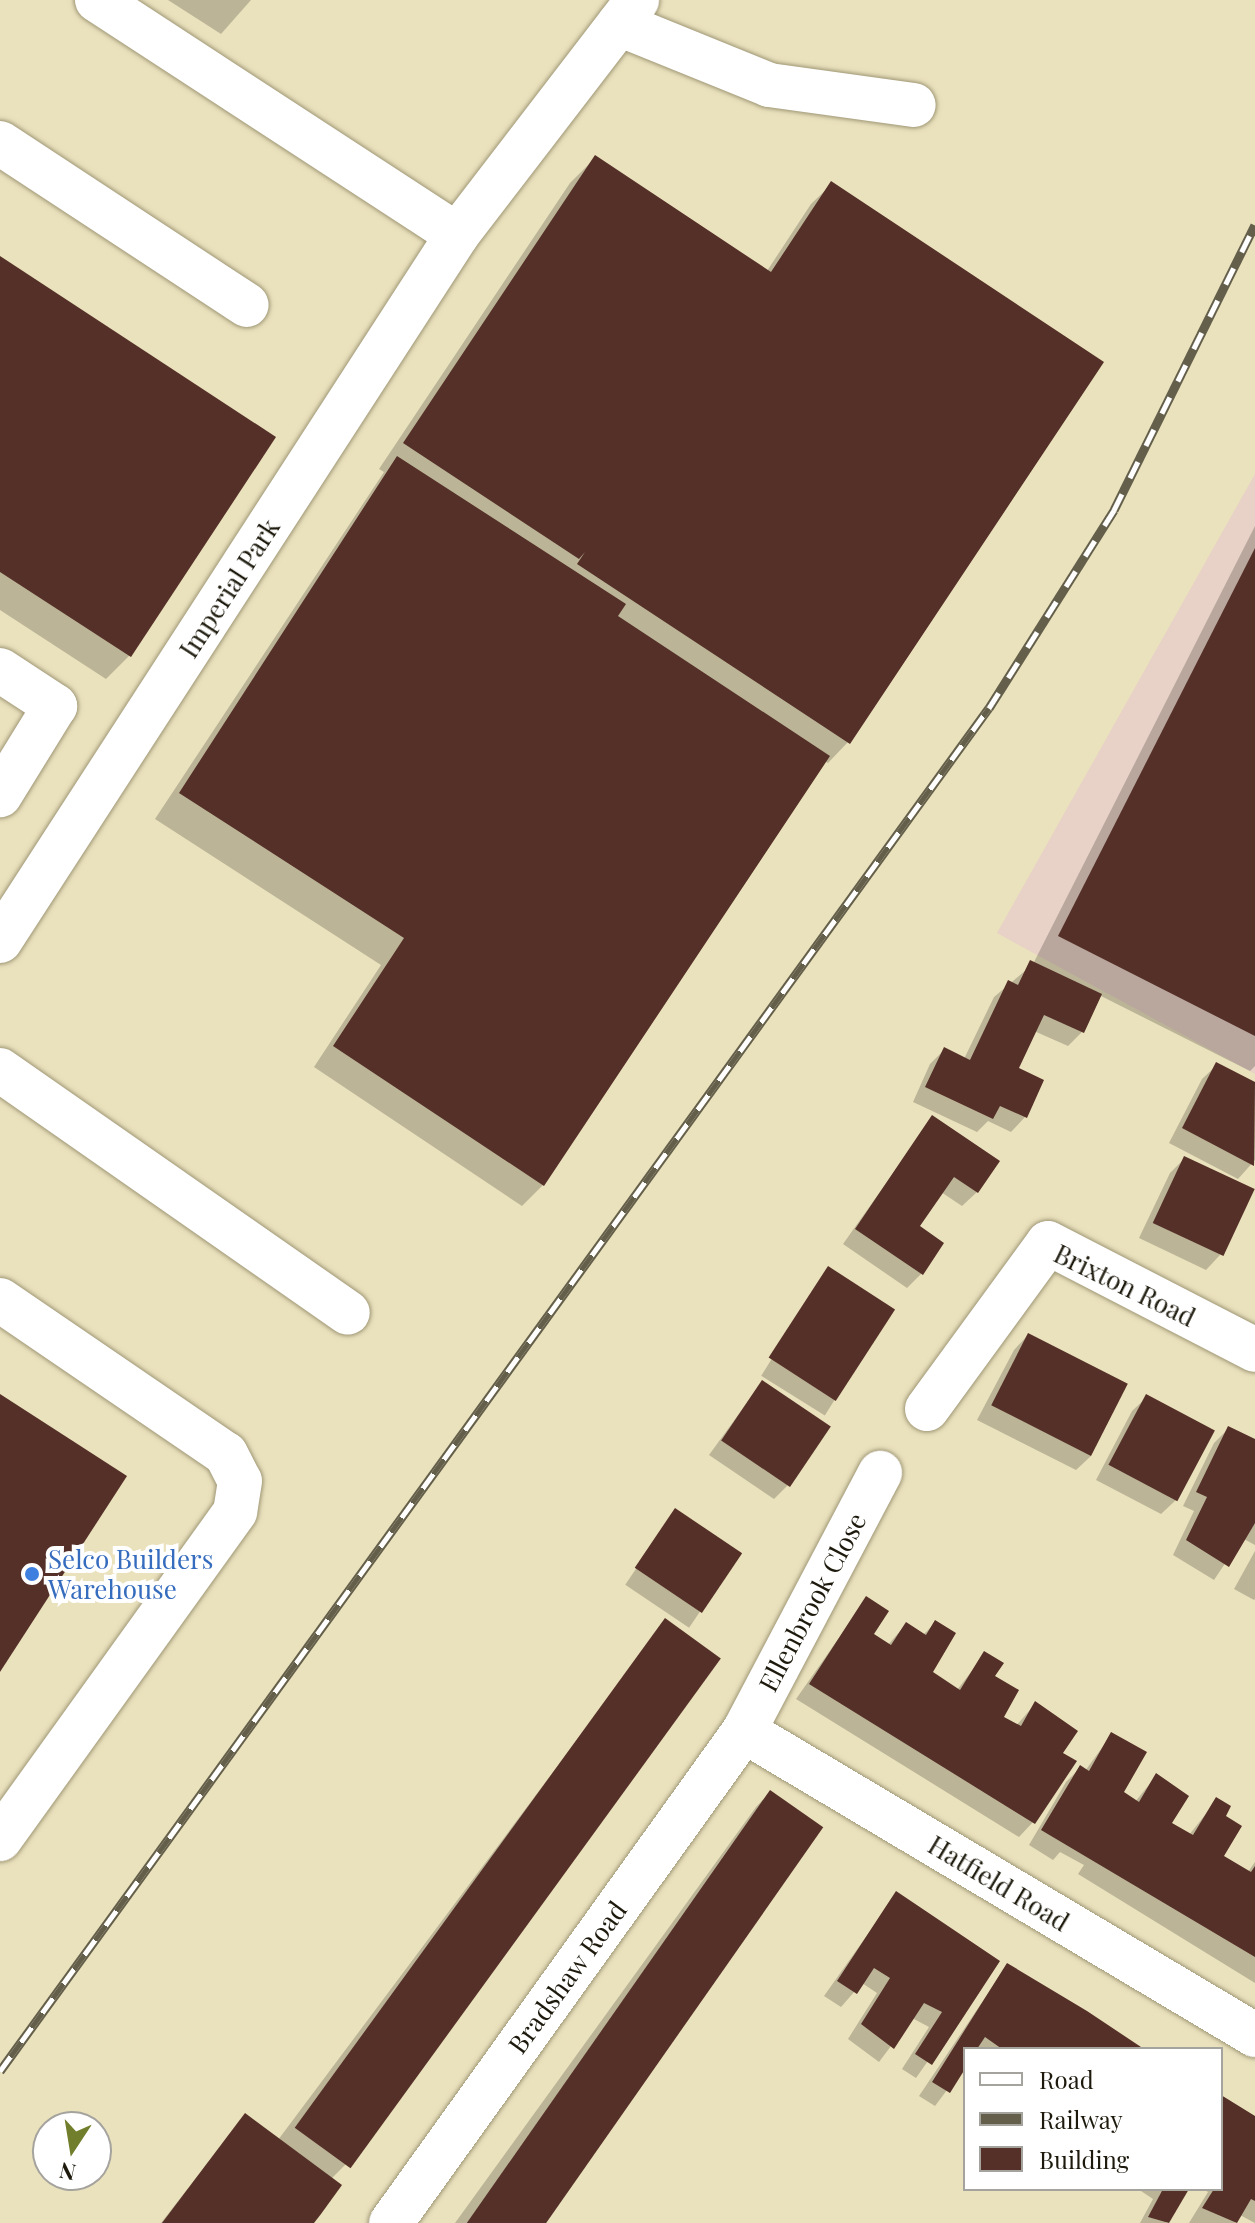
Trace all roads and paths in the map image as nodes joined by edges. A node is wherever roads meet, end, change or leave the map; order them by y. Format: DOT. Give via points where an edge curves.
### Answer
graph roads {
  1 [pos="97,0"];
  2 [pos="628,12"];
  3 [pos="914,105"];
  4 [pos="0,143"];
  5 [pos="457,235"];
  6 [pos="247,305"];
  7 [pos="0,670"];
  8 [pos="0,795"];
  9 [pos="0,941"];
  10 [pos="0,1070"];
  11 [pos="0,1300"];
  12 [pos="348,1313"];
  13 [pos="1255,1350"];
  14 [pos="927,1409"];
  15 [pos="880,1473"];
  16 [pos="744,1731"];
  17 [pos="0,1839"];
  18 [pos="1255,2035"];
  19 [pos="391,2223"];
  1 -- 5 [label="street"];
  2 -- 3 [label="street" via="769,85"];
  2 -- 5 [label="street, Imperial Park"];
  4 -- 6 [label="street"];
  5 -- 9 [label="street, Imperial Park"];
  7 -- 8 [label="street" via="55,706"];
  10 -- 12 [label="street"];
  11 -- 17 [label="street" via="226,1454 240,1481 235,1512"];
  13 -- 14 [label="street, Brixton Road" via="1048,1243"];
  15 -- 16 [label="street, Ellenbrook Close"];
  16 -- 18 [label="street, Hatfield Road"];
  16 -- 19 [label="street, Bradshaw Road"];
}
